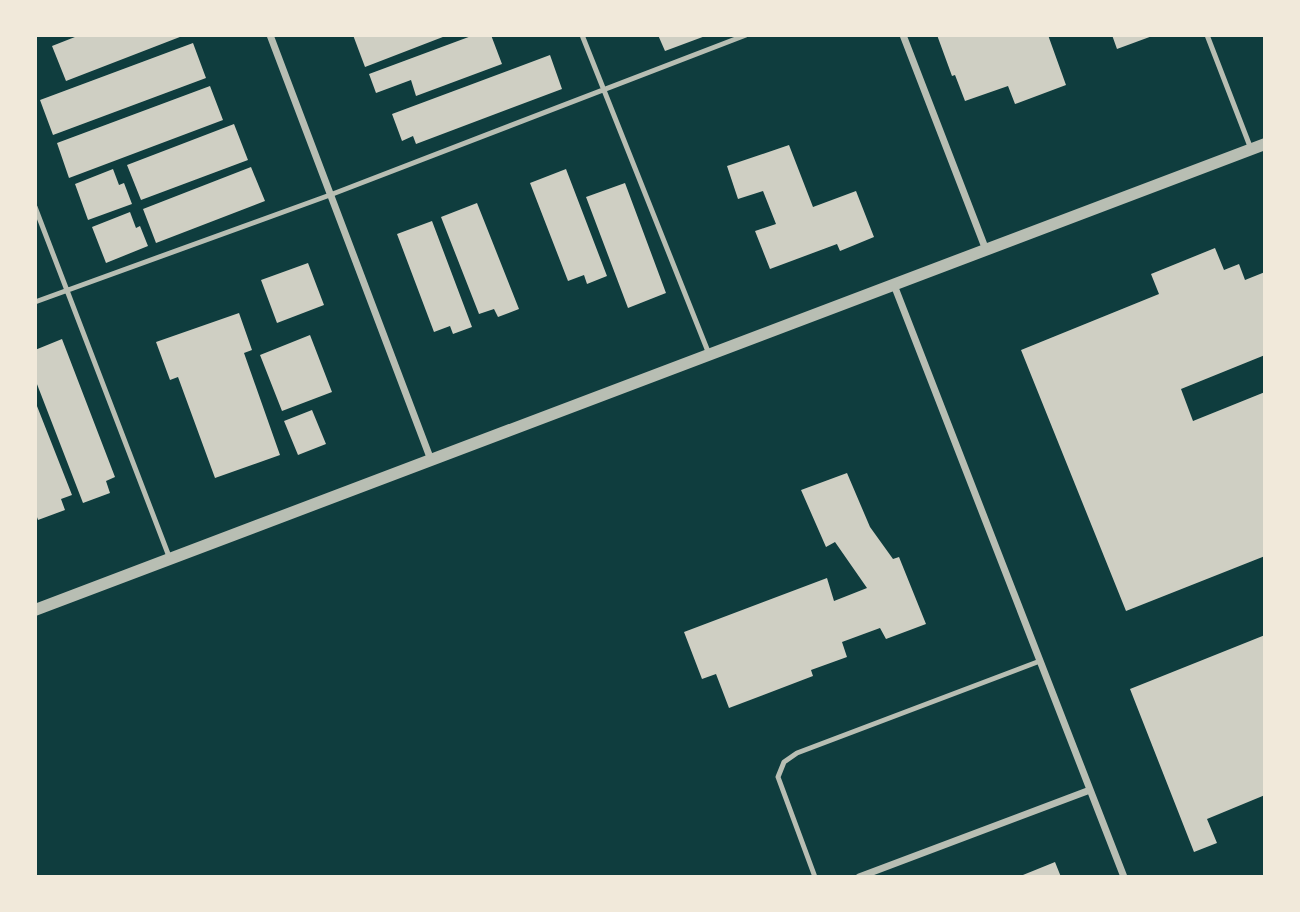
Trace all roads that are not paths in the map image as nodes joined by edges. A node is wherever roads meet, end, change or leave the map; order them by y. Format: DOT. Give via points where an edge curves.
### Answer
graph roads {
  1 [pos="270,35"];
  2 [pos="582,35"];
  3 [pos="747,35"];
  4 [pos="903,35"];
  5 [pos="1207,35"];
  6 [pos="603,90"];
  7 [pos="1265,144"];
  8 [pos="1251,149"];
  9 [pos="330,195"];
  10 [pos="35,207"];
  11 [pos="986,250"];
  12 [pos="894,285"];
  13 [pos="66,290"];
  14 [pos="35,302"];
  15 [pos="709,355"];
  16 [pos="431,460"];
  17 [pos="170,559"];
  18 [pos="35,610"];
  19 [pos="1040,661"];
  20 [pos="1090,790"];
  21 [pos="815,877"];
  22 [pos="859,877"];
  23 [pos="1124,877"];
  1 -- 9 [label="street"];
  2 -- 6 [label="lane"];
  3 -- 6 [label="lane"];
  4 -- 11 [label="street"];
  5 -- 8 [label="lane"];
  6 -- 9 [label="lane"];
  6 -- 15 [label="lane"];
  7 -- 8 [label="street"];
  8 -- 11 [label="street"];
  9 -- 13 [label="lane"];
  9 -- 16 [label="street"];
  10 -- 13 [label="lane"];
  11 -- 12 [label="street"];
  12 -- 15 [label="street"];
  12 -- 19 [label="street"];
  13 -- 14 [label="lane"];
  13 -- 17 [label="lane"];
  15 -- 16 [label="street"];
  16 -- 17 [label="street"];
  17 -- 18 [label="street"];
  19 -- 20 [label="street"];
  19 -- 21 [label="lane" via="783,762 778,777"];
  20 -- 22 [label="street"];
  20 -- 23 [label="street"];
}
